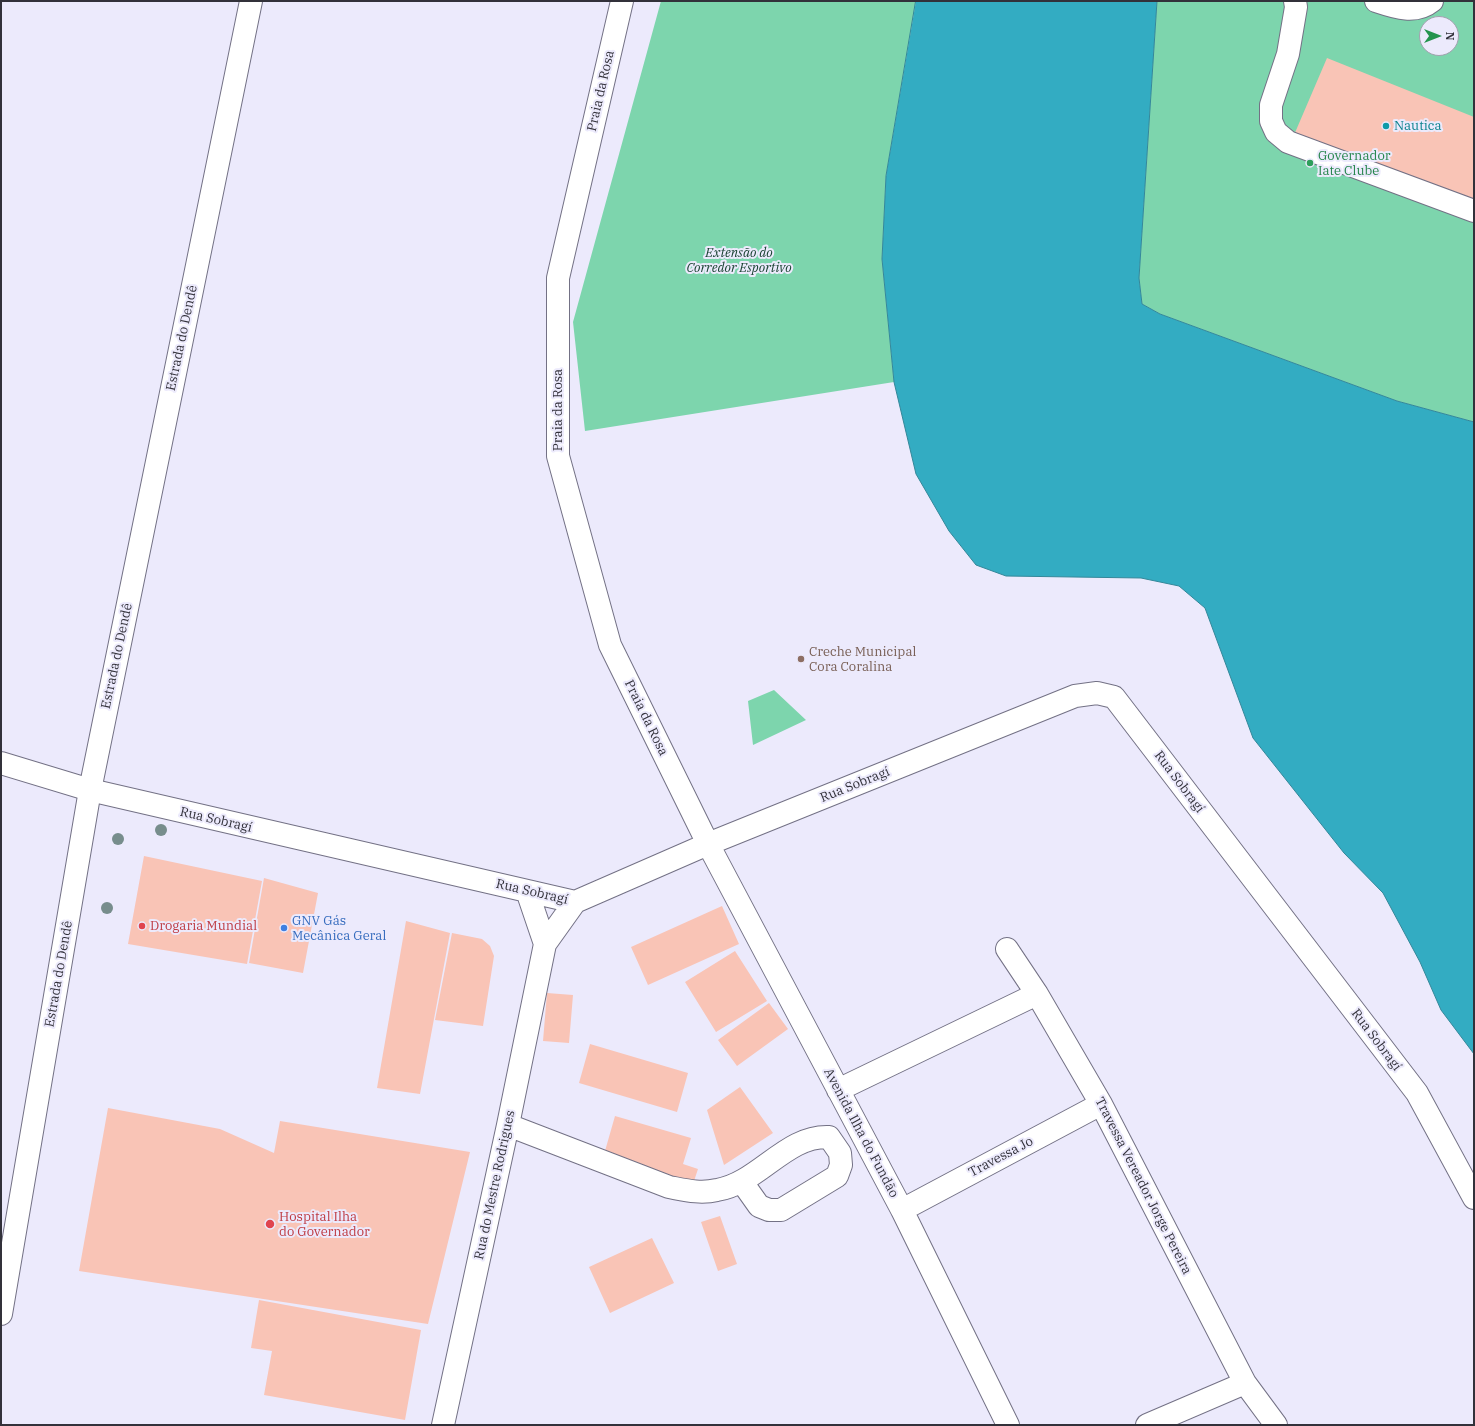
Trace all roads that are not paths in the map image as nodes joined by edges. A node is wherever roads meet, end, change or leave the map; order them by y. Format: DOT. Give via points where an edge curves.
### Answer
graph roads {
  1 [pos="251,1"];
  2 [pos="622,1"];
  3 [pos="1295,1"];
  4 [pos="1376,1"];
  5 [pos="1432,1"];
  6 [pos="1474,211"];
  7 [pos="1,763"];
  8 [pos="90,790"];
  9 [pos="708,844"];
  10 [pos="527,891"];
  11 [pos="575,902"];
  12 [pos="545,944"];
  13 [pos="1007,949"];
  14 [pos="1037,994"];
  15 [pos="838,1090"];
  16 [pos="1101,1104"];
  17 [pos="508,1125"];
  18 [pos="742,1182"];
  19 [pos="1474,1198"];
  20 [pos="902,1210"];
  21 [pos="1,1314"];
  22 [pos="1245,1383"];
  23 [pos="443,1425"];
  24 [pos="1008,1425"];
  25 [pos="1147,1425"];
  26 [pos="1276,1425"];
  1 -- 8 [label="street, Estrada do Dendê"];
  2 -- 9 [label="street, Praia da Rosa" via="558,278 558,456 610,645"];
  3 -- 6 [label="street" via="1288,54 1271,105 1270,121 1276,132 1288,142"];
  4 -- 5 [label="street" via="1402,9 1425,6"];
  7 -- 8 [label="street, Rua Sobragí"];
  8 -- 10 [label="street, Rua Sobragí"];
  8 -- 21 [label="street, Estrada do Dendê"];
  9 -- 11 [label="street, Rua Sobragí"];
  9 -- 15 [label="street, Avenida Ilha do Fundão"];
  9 -- 19 [label="street, Rua Sobragí" via="1075,696 1097,693 1114,697 1417,1093"];
  10 -- 11 [label="street, Rua Sobragí"];
  10 -- 12 [label="street"];
  11 -- 12 [label="street, Rua do Mestre Rodrigues"];
  12 -- 17 [label="street, Rua do Mestre Rodrigues"];
  13 -- 14 [label="street, Travessa Vereador Jorge Pereira"];
  14 -- 15 [label="street"];
  14 -- 16 [label="street, Travessa Vereador Jorge Pereira"];
  15 -- 20 [label="street, Avenida Ilha do Fundão"];
  16 -- 20 [label="street, Travessa Jo"];
  16 -- 22 [label="street, Travessa Vereador Jorge Pereira"];
  17 -- 18 [label="street" via="668,1187 694,1192 718,1190"];
  17 -- 23 [label="street, Rua do Mestre Rodrigues"];
  20 -- 24 [label="street, Avenida Ilha do Fundão"];
  22 -- 25 [label="street"];
  22 -- 26 [label="street, Travessa Vereador Jorge Pereira"];
}
